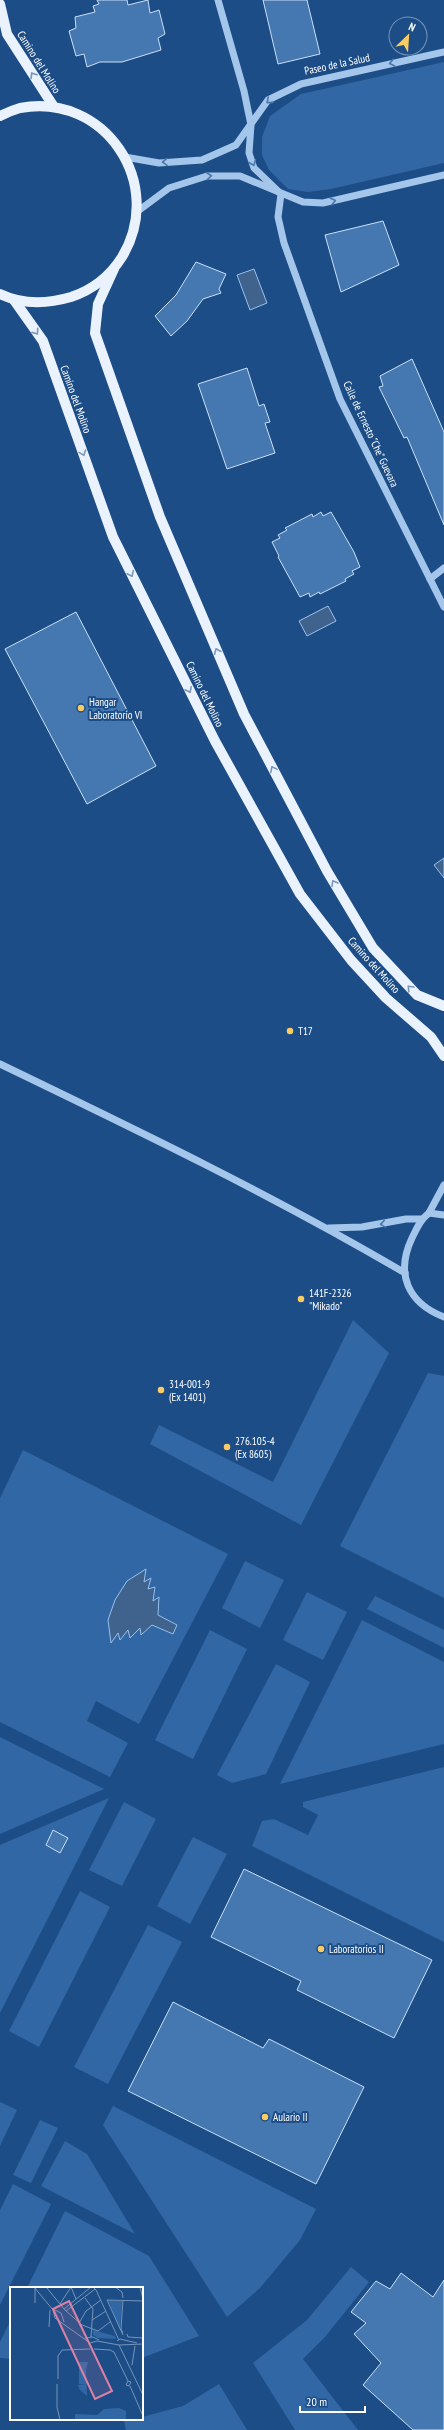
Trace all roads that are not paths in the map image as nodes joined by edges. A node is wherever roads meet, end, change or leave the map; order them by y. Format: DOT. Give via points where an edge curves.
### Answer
graph roads {
  1 [pos="218,0"];
  2 [pos="0,4"];
  3 [pos="444,52"];
  4 [pos="54,108"];
  5 [pos="0,116"];
  6 [pos="251,125"];
  7 [pos="125,157"];
  8 [pos="444,175"];
  9 [pos="281,194"];
  10 [pos="138,211"];
  11 [pos="114,269"];
  12 [pos="0,294"];
  13 [pos="14,300"];
  14 [pos="444,568"];
  15 [pos="430,579"];
  16 [pos="444,607"];
  17 [pos="444,1006"];
  18 [pos="444,1056"];
  19 [pos="0,1064"];
  20 [pos="444,1185"];
  21 [pos="429,1213"];
  22 [pos="444,1215"];
  23 [pos="421,1219"];
  24 [pos="329,1228"];
  25 [pos="404,1273"];
  26 [pos="444,1317"];
  1 -- 6 [label="street"];
  4 -- 2 [label="main road, Camino del Molino, one-way" via="8,34"];
  3 -- 6 [label="street, Paseo de la Salud, one-way" via="301,84 268,100"];
  4 -- 5 [label="main road" via="20,108"];
  4 -- 7 [label="main road" via="82,116 101,129"];
  6 -- 7 [label="street, Paseo de la Salud, one-way" via="236,145 202,160 160,163"];
  6 -- 9 [label="street, one-way" via="249,153 254,168"];
  7 -- 10 [label="main road" via="135,183"];
  9 -- 8 [label="street, one-way" via="303,202 323,204"];
  10 -- 9 [label="street, one-way" via="168,188 207,176 240,176"];
  9 -- 15 [label="street, Calle de Ernesto \"Che\" Guevara" via="278,217 284,243 340,399"];
  10 -- 11 [label="main road" via="131,242"];
  11 -- 13 [label="main road" via="86,292 51,303"];
  17 -- 11 [label="main road, Camino del Molino, one-way" via="417,995 373,948 327,871 244,714 160,517 95,333 98,304"];
  12 -- 13 [label="main road"];
  13 -- 18 [label="main road, Camino del Molino, one-way" via="43,341 113,537 215,741 300,894 351,960 386,998 431,1037"];
  14 -- 15 [label="street"];
  15 -- 16 [label="street, Calle de Ernesto \"Che\" Guevara"];
  19 -- 24 [label="street"];
  20 -- 21 [label="street"];
  21 -- 22 [label="street"];
  21 -- 23 [label="street"];
  23 -- 24 [label="street, one-way" via="406,1219 362,1227"];
  23 -- 25 [label="street" via="405,1258"];
  24 -- 25 [label="street"];
  25 -- 26 [label="street" via="417,1301 429,1311"];
}
